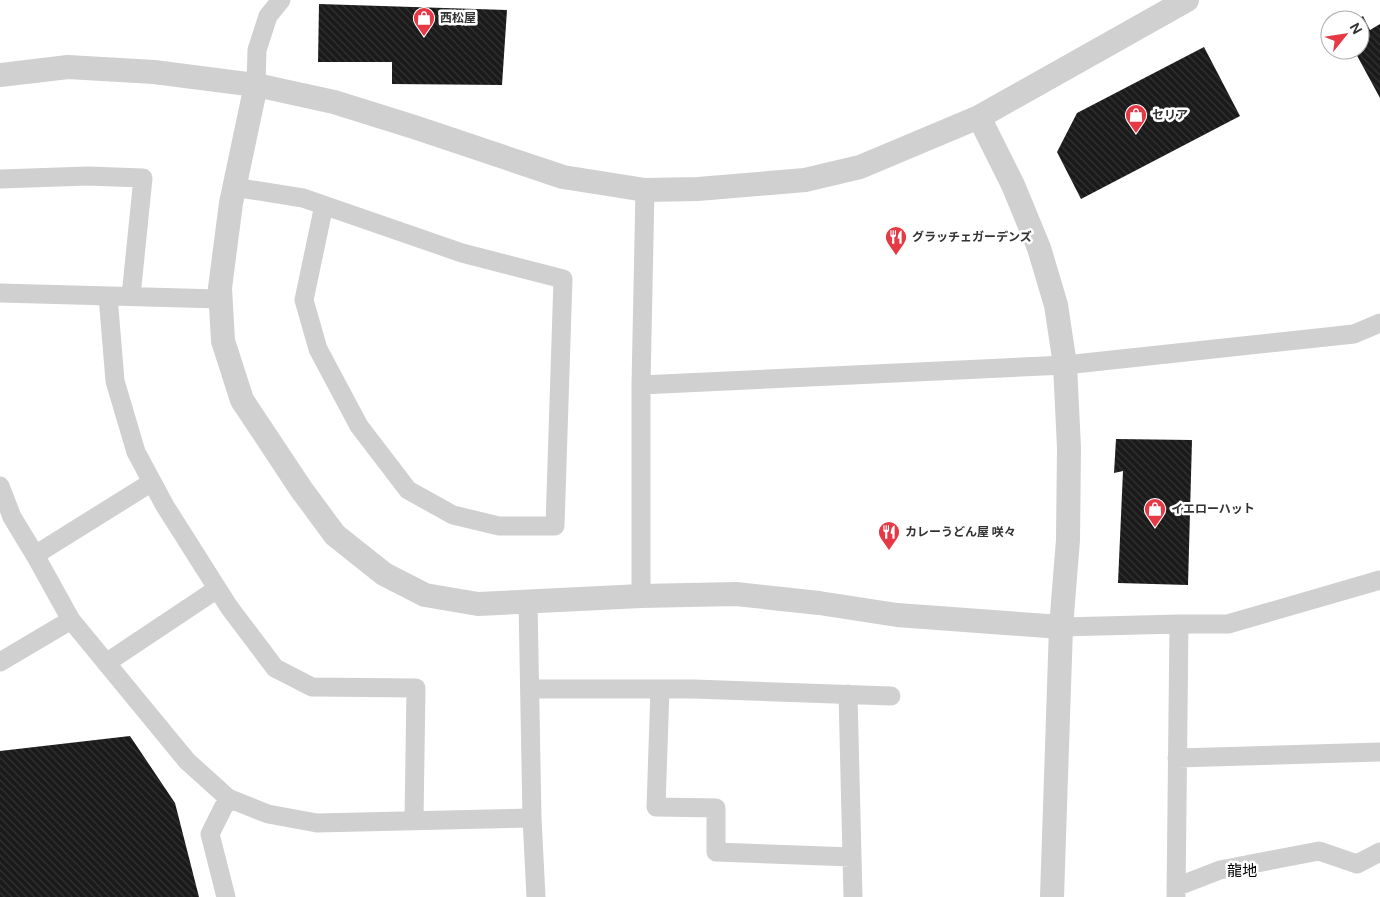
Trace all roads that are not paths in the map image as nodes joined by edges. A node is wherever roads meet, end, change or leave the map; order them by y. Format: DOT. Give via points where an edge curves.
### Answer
graph roads {
  1 [pos="280,0"];
  2 [pos="1187,0"];
  3 [pos="0,75"];
  4 [pos="256,85"];
  5 [pos="979,117"];
  6 [pos="0,179"];
  7 [pos="234,187"];
  8 [pos="645,190"];
  9 [pos="324,205"];
  10 [pos="0,293"];
  11 [pos="108,296"];
  12 [pos="131,296"];
  13 [pos="220,299"];
  14 [pos="1380,323"];
  15 [pos="1065,364"];
  16 [pos="641,385"];
  17 [pos="152,482"];
  18 [pos="0,486"];
  19 [pos="6,521"];
  20 [pos="35,555"];
  21 [pos="1380,580"];
  22 [pos="217,588"];
  23 [pos="641,596"];
  24 [pos="528,602"];
  25 [pos="71,620"];
  26 [pos="1179,624"];
  27 [pos="1061,627"];
  28 [pos="0,662"];
  29 [pos="106,663"];
  30 [pos="530,689"];
  31 [pos="660,689"];
  32 [pos="848,694"];
  33 [pos="890,696"];
  34 [pos="1380,752"];
  35 [pos="1177,758"];
  36 [pos="228,798"];
  37 [pos="532,818"];
  38 [pos="414,820"];
  39 [pos="1380,852"];
  40 [pos="852,857"];
  41 [pos="1176,892"];
  42 [pos="226,897"];
  43 [pos="536,897"];
  44 [pos="853,897"];
  45 [pos="1052,897"];
  1 -- 4 [label="street" via="268,16 257,50"];
  2 -- 5 [label="street"];
  3 -- 4 [label="street" via="68,67 154,72"];
  4 -- 7 [label="street"];
  4 -- 8 [label="street" via="334,102 563,177"];
  5 -- 8 [label="street" via="860,167 805,180"];
  5 -- 15 [label="street" via="1013,185 1039,248 1056,304"];
  6 -- 12 [label="street" via="143,178"];
  7 -- 9 [label="street" via="303,198"];
  7 -- 13 [label="street"];
  8 -- 16 [label="street"];
  9 -- 9 [label="street" via="462,253 563,279 555,526 499,526 453,515 408,490 359,426 318,349 304,300"];
  10 -- 11 [label="street"];
  11 -- 12 [label="street"];
  11 -- 17 [label="street" via="115,381 136,452"];
  12 -- 13 [label="street"];
  13 -- 24 [label="street" via="223,341 242,400 335,535 384,574 425,595 478,604"];
  14 -- 15 [label="street" via="1354,334"];
  15 -- 16 [label="street"];
  15 -- 27 [label="street" via="1069,448 1068,540"];
  16 -- 23 [label="street"];
  17 -- 20 [label="street"];
  17 -- 22 [label="street"];
  18 -- 19 [label="street"];
  19 -- 20 [label="street"];
  20 -- 25 [label="street"];
  21 -- 26 [label="street" via="1228,624"];
  22 -- 29 [label="street"];
  22 -- 38 [label="street" via="275,668 312,687 416,688"];
  23 -- 24 [label="street"];
  23 -- 27 [label="street" via="736,594 897,615"];
  24 -- 30 [label="street"];
  25 -- 28 [label="street"];
  25 -- 29 [label="street"];
  26 -- 27 [label="street"];
  26 -- 35 [label="street"];
  27 -- 45 [label="street"];
  29 -- 36 [label="street" via="187,761"];
  30 -- 31 [label="street"];
  30 -- 37 [label="street"];
  31 -- 32 [label="street"];
  31 -- 40 [label="street" via="656,807 716,808 716,852"];
  32 -- 33 [label="street"];
  32 -- 40 [label="street"];
  34 -- 35 [label="street"];
  35 -- 41 [label="street"];
  36 -- 38 [label="street" via="268,814 317,823"];
  36 -- 42 [label="street" via="210,834"];
  37 -- 38 [label="street"];
  37 -- 43 [label="street"];
  39 -- 41 [label="street" via="1356,864 1319,851 1220,870"];
  40 -- 44 [label="street"];
}
